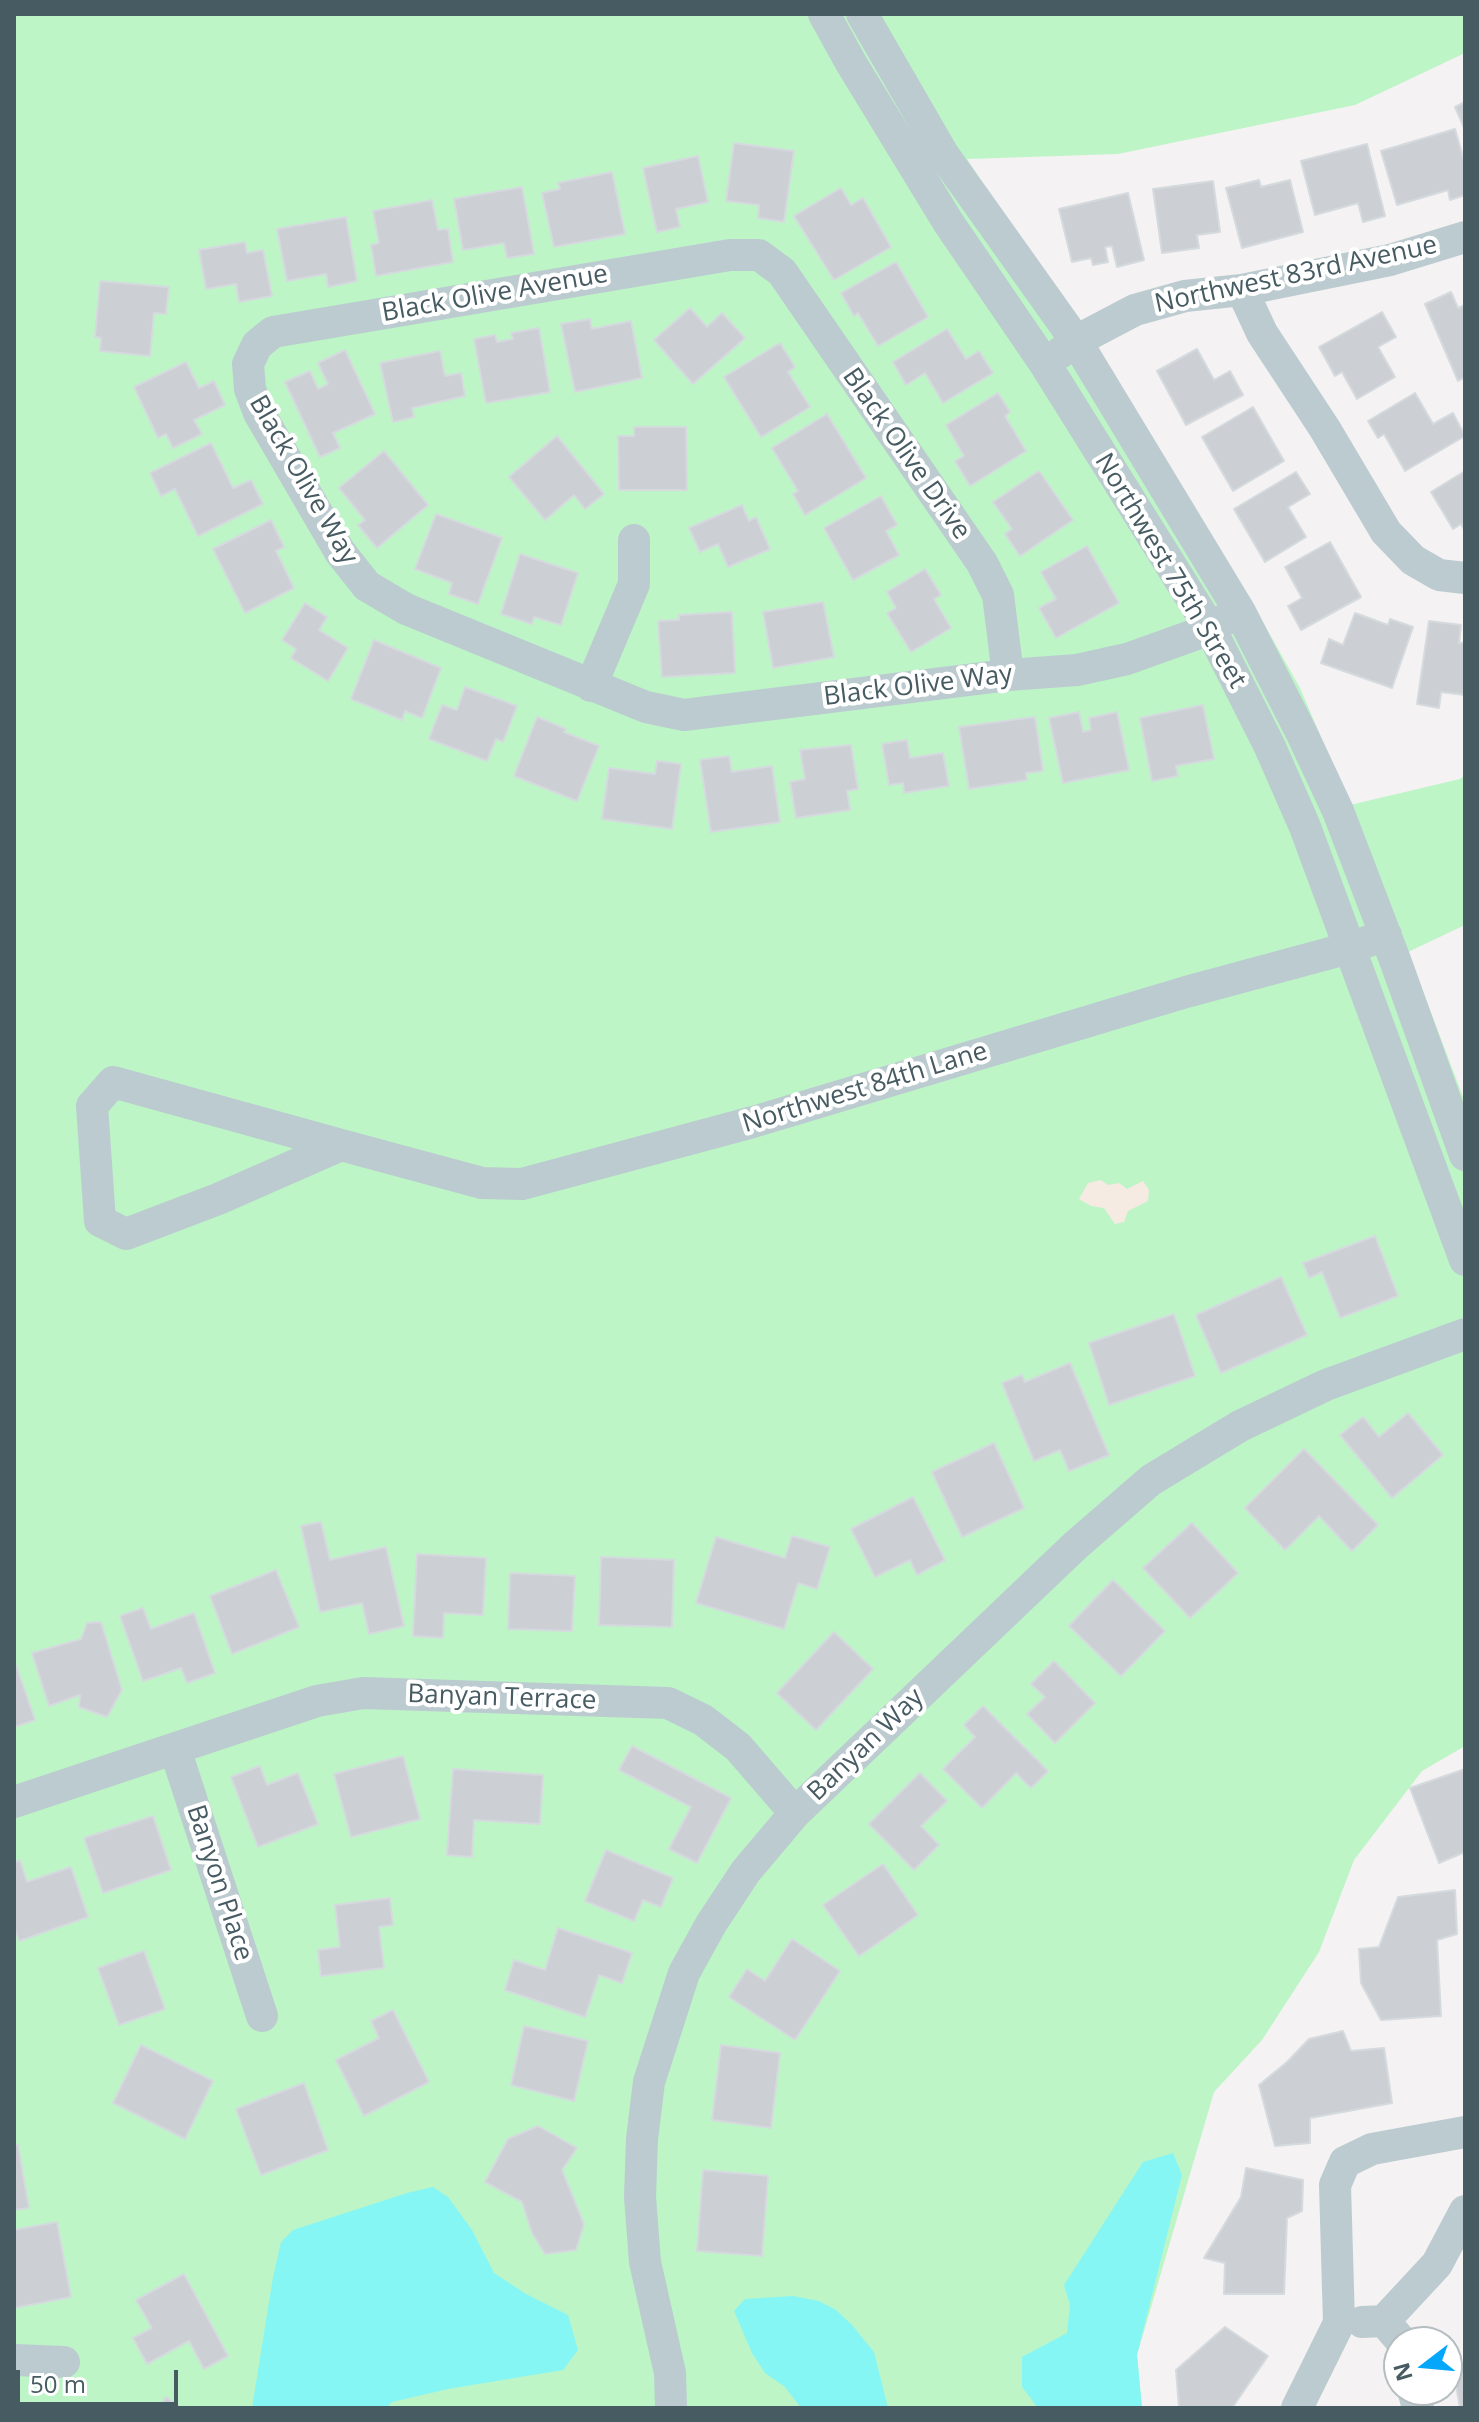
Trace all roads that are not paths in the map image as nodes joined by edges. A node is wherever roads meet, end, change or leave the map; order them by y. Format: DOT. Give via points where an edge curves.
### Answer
graph roads {
  1 [pos="824,14"];
  2 [pos="862,14"];
  3 [pos="1465,237"];
  4 [pos="759,255"];
  5 [pos="1242,290"];
  6 [pos="1076,341"];
  7 [pos="248,364"];
  8 [pos="1045,364"];
  9 [pos="634,540"];
  10 [pos="1452,576"];
  11 [pos="1240,612"];
  12 [pos="1210,628"];
  13 [pos="1008,675"];
  14 [pos="591,686"];
  15 [pos="1386,935"];
  16 [pos="1349,948"];
  17 [pos="341,1145"];
  18 [pos="1465,1155"];
  19 [pos="1465,1260"];
  20 [pos="1465,1334"];
  21 [pos="175,1749"];
  22 [pos="14,1802"];
  23 [pos="795,1813"];
  24 [pos="262,2016"];
  25 [pos="1465,2132"];
  26 [pos="1465,2211"];
  27 [pos="1339,2323"];
  28 [pos="1397,2326"];
  29 [pos="1383,2330"];
  30 [pos="14,2360"];
  31 [pos="64,2362"];
  32 [pos="671,2408"];
  33 [pos="1297,2408"];
  1 -- 8 [label="street, Northwest 75th Street" via="948,222"];
  2 -- 6 [label="street, Northwest 75th Street" via="943,154"];
  3 -- 5 [label="street, Northwest 83rd Avenue" via="1390,260"];
  4 -- 7 [label="street, Black Olive Avenue" via="730,255 273,332 257,345"];
  4 -- 13 [label="street, Black Olive Drive" via="782,272 982,563 998,595"];
  5 -- 6 [label="street, Northwest 83rd Avenue" via="1185,296 1135,310"];
  5 -- 10 [label="street" via="1262,333 1386,532 1413,560"];
  6 -- 8 [label="street, Northwest 83rd Avenue"];
  6 -- 11 [label="street, Northwest 75th Street"];
  7 -- 14 [label="street, Black Olive Way" via="259,413 340,552 367,586 406,609"];
  8 -- 12 [label="street, Northwest 75th Street"];
  9 -- 14 [label="street" via="634,584"];
  11 -- 12 [label="street, Black Olive Way"];
  11 -- 15 [label="street, Northwest 75th Street" via="1332,798"];
  12 -- 13 [label="street, Black Olive Way" via="1127,659 1077,670"];
  12 -- 16 [label="street, Northwest 75th Street" via="1270,747"];
  13 -- 14 [label="street, Black Olive Way" via="684,715"];
  15 -- 16 [label="street, Northwest 84th Lane"];
  15 -- 18 [label="street, Northwest 75th Street"];
  16 -- 17 [label="street, Northwest 84th Lane" via="522,1184 482,1183"];
  16 -- 19 [label="street, Northwest 75th Street"];
  17 -- 17 [label="street, Northwest 84th Lane" via="126,1234 100,1221 92,1106 113,1082"];
  20 -- 23 [label="street, Banyan Way" via="1326,1385 1240,1426 1151,1480"];
  21 -- 22 [label="street, Banyan Terrace"];
  21 -- 23 [label="street, Banyan Terrace" via="317,1701 363,1693 668,1703 703,1720 738,1747"];
  21 -- 24 [label="street, Banyon Place"];
  23 -- 32 [label="street, Banyan Way" via="746,1871 684,1973 649,2082 640,2197 645,2262 670,2373"];
  25 -- 27 [label="street" via="1372,2149 1345,2162 1335,2185"];
  26 -- 28 [label="street"];
  27 -- 29 [label="street"];
  27 -- 33 [label="street"];
  30 -- 31 [label="street"];
}
